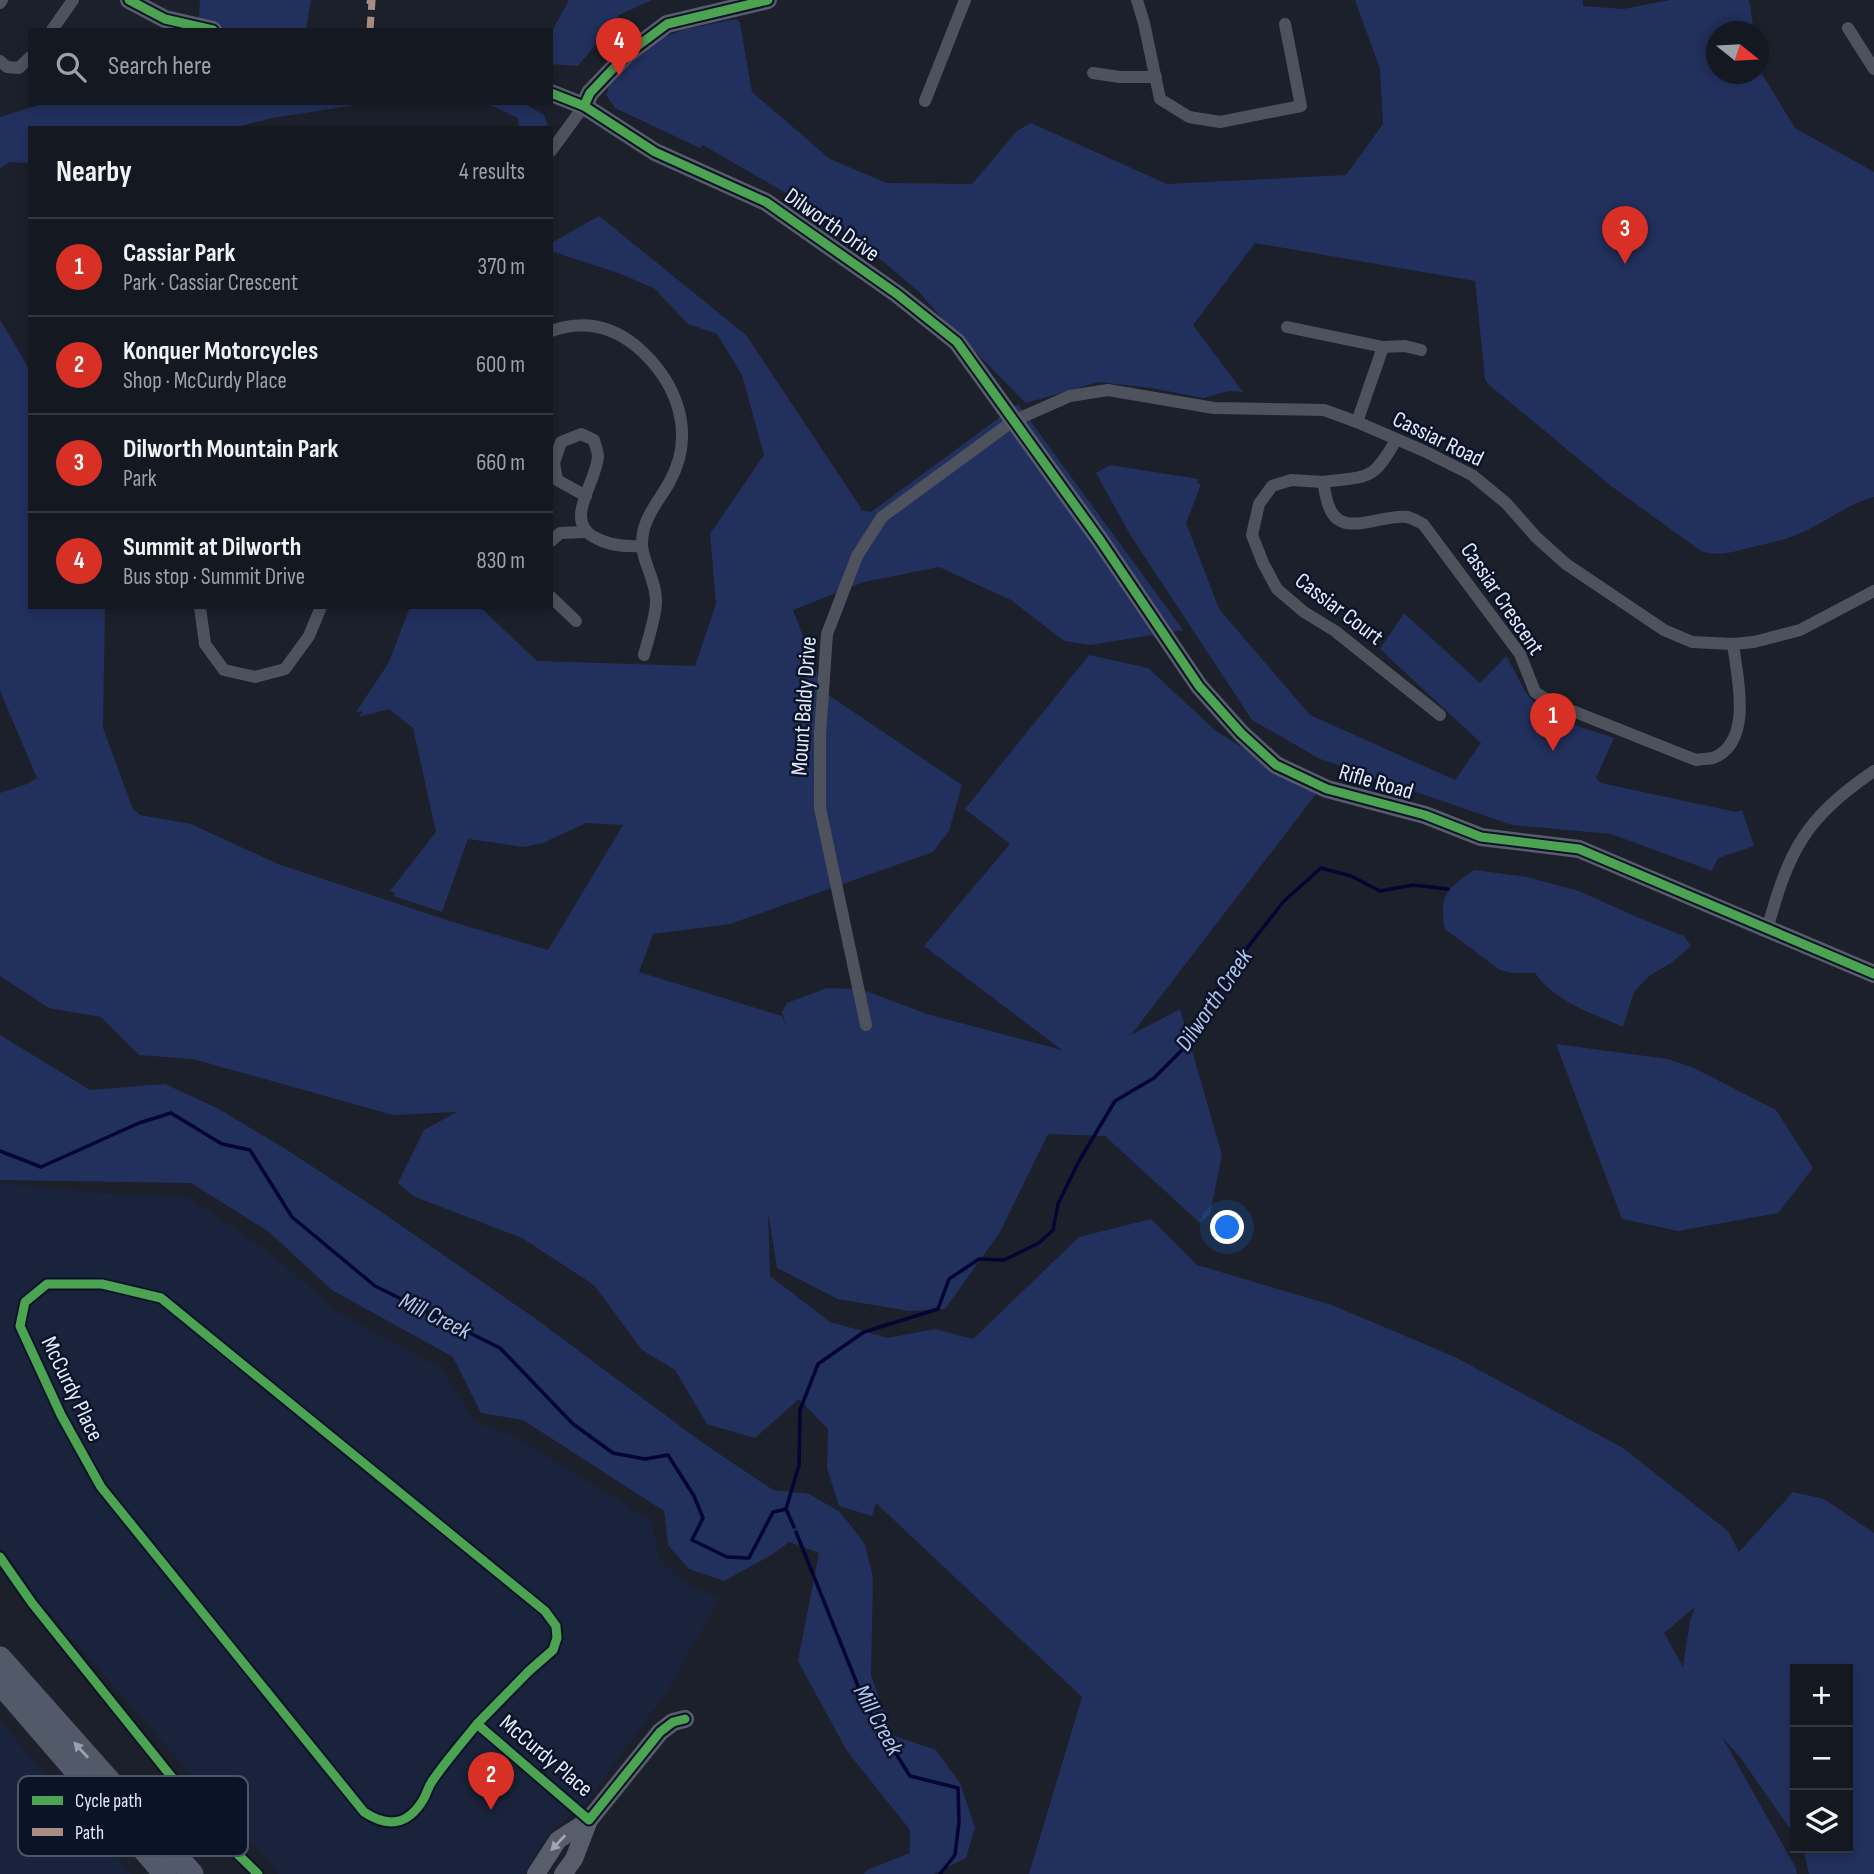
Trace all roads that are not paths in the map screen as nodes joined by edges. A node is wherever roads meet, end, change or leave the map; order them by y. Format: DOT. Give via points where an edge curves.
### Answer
graph roads {
  1 [pos="74,0"];
  2 [pos="129,0"];
  3 [pos="768,0"];
  4 [pos="965,0"];
  5 [pos="1137,0"];
  6 [pos="1285,24"];
  7 [pos="53,28"];
  8 [pos="204,28"];
  9 [pos="1848,28"];
  10 [pos="28,59"];
  11 [pos="0,61"];
  12 [pos="1874,69"];
  13 [pos="1093,73"];
  14 [pos="1156,77"];
  15 [pos="553,94"];
  16 [pos="925,101"];
  17 [pos="584,106"];
  18 [pos="553,149"];
  19 [pos="1287,327"];
  20 [pos="553,331"];
  21 [pos="1383,347"];
  22 [pos="1420,350"];
  23 [pos="1013,421"];
  24 [pos="1357,422"];
  25 [pos="1396,440"];
  26 [pos="1323,482"];
  27 [pos="586,496"];
  28 [pos="585,533"];
  29 [pos="553,539"];
  30 [pos="642,546"];
  31 [pos="1874,591"];
  32 [pos="553,599"];
  33 [pos="200,609"];
  34 [pos="320,609"];
  35 [pos="576,621"];
  36 [pos="1733,644"];
  37 [pos="644,655"];
  38 [pos="1440,715"];
  39 [pos="1874,771"];
  40 [pos="1768,930"];
  41 [pos="1874,974"];
  42 [pos="866,1025"];
  43 [pos="0,1658"];
  44 [pos="0,1683"];
  45 [pos="685,1719"];
  46 [pos="477,1724"];
  47 [pos="80,1776"];
  48 [pos="105,1776"];
  49 [pos="589,1820"];
  50 [pos="149,1856"];
  51 [pos="176,1856"];
  52 [pos="165,1874"];
  53 [pos="192,1874"];
  54 [pos="536,1874"];
  55 [pos="563,1874"];
  1 -- 7 [label="street"];
  2 -- 8 [label="street" via="165,19"];
  3 -- 17 [label="street" via="667,24 627,54 590,93"];
  4 -- 16 [label="street"];
  5 -- 14 [label="street"];
  6 -- 14 [label="street" via="1301,106 1220,122 1189,117 1160,99"];
  9 -- 12 [label="street"];
  10 -- 11 [label="street" via="19,68"];
  13 -- 14 [label="street"];
  15 -- 17 [label="street, Dilworth Drive"];
  17 -- 18 [label="street"];
  17 -- 23 [label="street, Dilworth Drive" via="655,152 766,202 897,294 957,342"];
  19 -- 21 [label="street"];
  20 -- 30 [label="street" via="582,324 602,327 638,348 670,384 681,418 681,446 670,481 647,516"];
  21 -- 22 [label="street"];
  21 -- 24 [label="street"];
  23 -- 24 [label="street, Cassiar Road" via="1070,396 1108,390 1214,408 1324,411"];
  23 -- 40 [label="street, Rifle Road" via="1199,686 1276,765 1327,789 1425,815 1481,836 1579,849"];
  23 -- 42 [label="street, Mount Baldy Drive" via="882,517 857,556 827,634 820,807"];
  24 -- 25 [label="street, Cassiar Road"];
  25 -- 26 [label="street" via="1382,464 1368,476"];
  25 -- 36 [label="street, Cassiar Road" via="1472,475 1566,564 1664,629 1692,642"];
  26 -- 36 [label="street, Cassiar Crescent" via="1330,509 1339,521 1353,524 1409,517 1423,524 1520,654 1535,692 1696,760 1720,753 1737,730 1741,712"];
  26 -- 38 [label="street, Cassiar Court" via="1291,480 1272,486 1259,504 1252,535 1263,563 1286,597"];
  27 -- 27 [label="street" via="598,456 594,440 581,434 561,442 554,463 557,480"];
  27 -- 28 [label="street" via="579,518"];
  28 -- 29 [label="street" via="560,533"];
  28 -- 30 [label="street" via="621,547"];
  30 -- 37 [label="street" via="656,603"];
  31 -- 36 [label="street, Cassiar Road" via="1800,630"];
  32 -- 35 [label="street"];
  33 -- 34 [label="street" via="205,644 225,670 255,677 285,669 309,636"];
  39 -- 40 [label="street" via="1815,819 1793,851"];
  40 -- 41 [label="street, Rifle Road"];
  48 -- 43 [label="highway, one-way"];
  44 -- 47 [label="highway"];
  45 -- 49 [label="street" via="660,1732"];
  46 -- 46 [label="street, McCurdy Place" via="553,1650 556,1626 545,1611 160,1298 102,1284 47,1284 25,1302 20,1326 101,1487 364,1812 385,1822 408,1818"];
  46 -- 49 [label="street, McCurdy Place"];
  49 -- 54 [label="street, one-way" via="558,1840"];
  49 -- 55 [label="street"];
  50 -- 52 [label="highway"];
  53 -- 51 [label="highway, one-way"];
}
